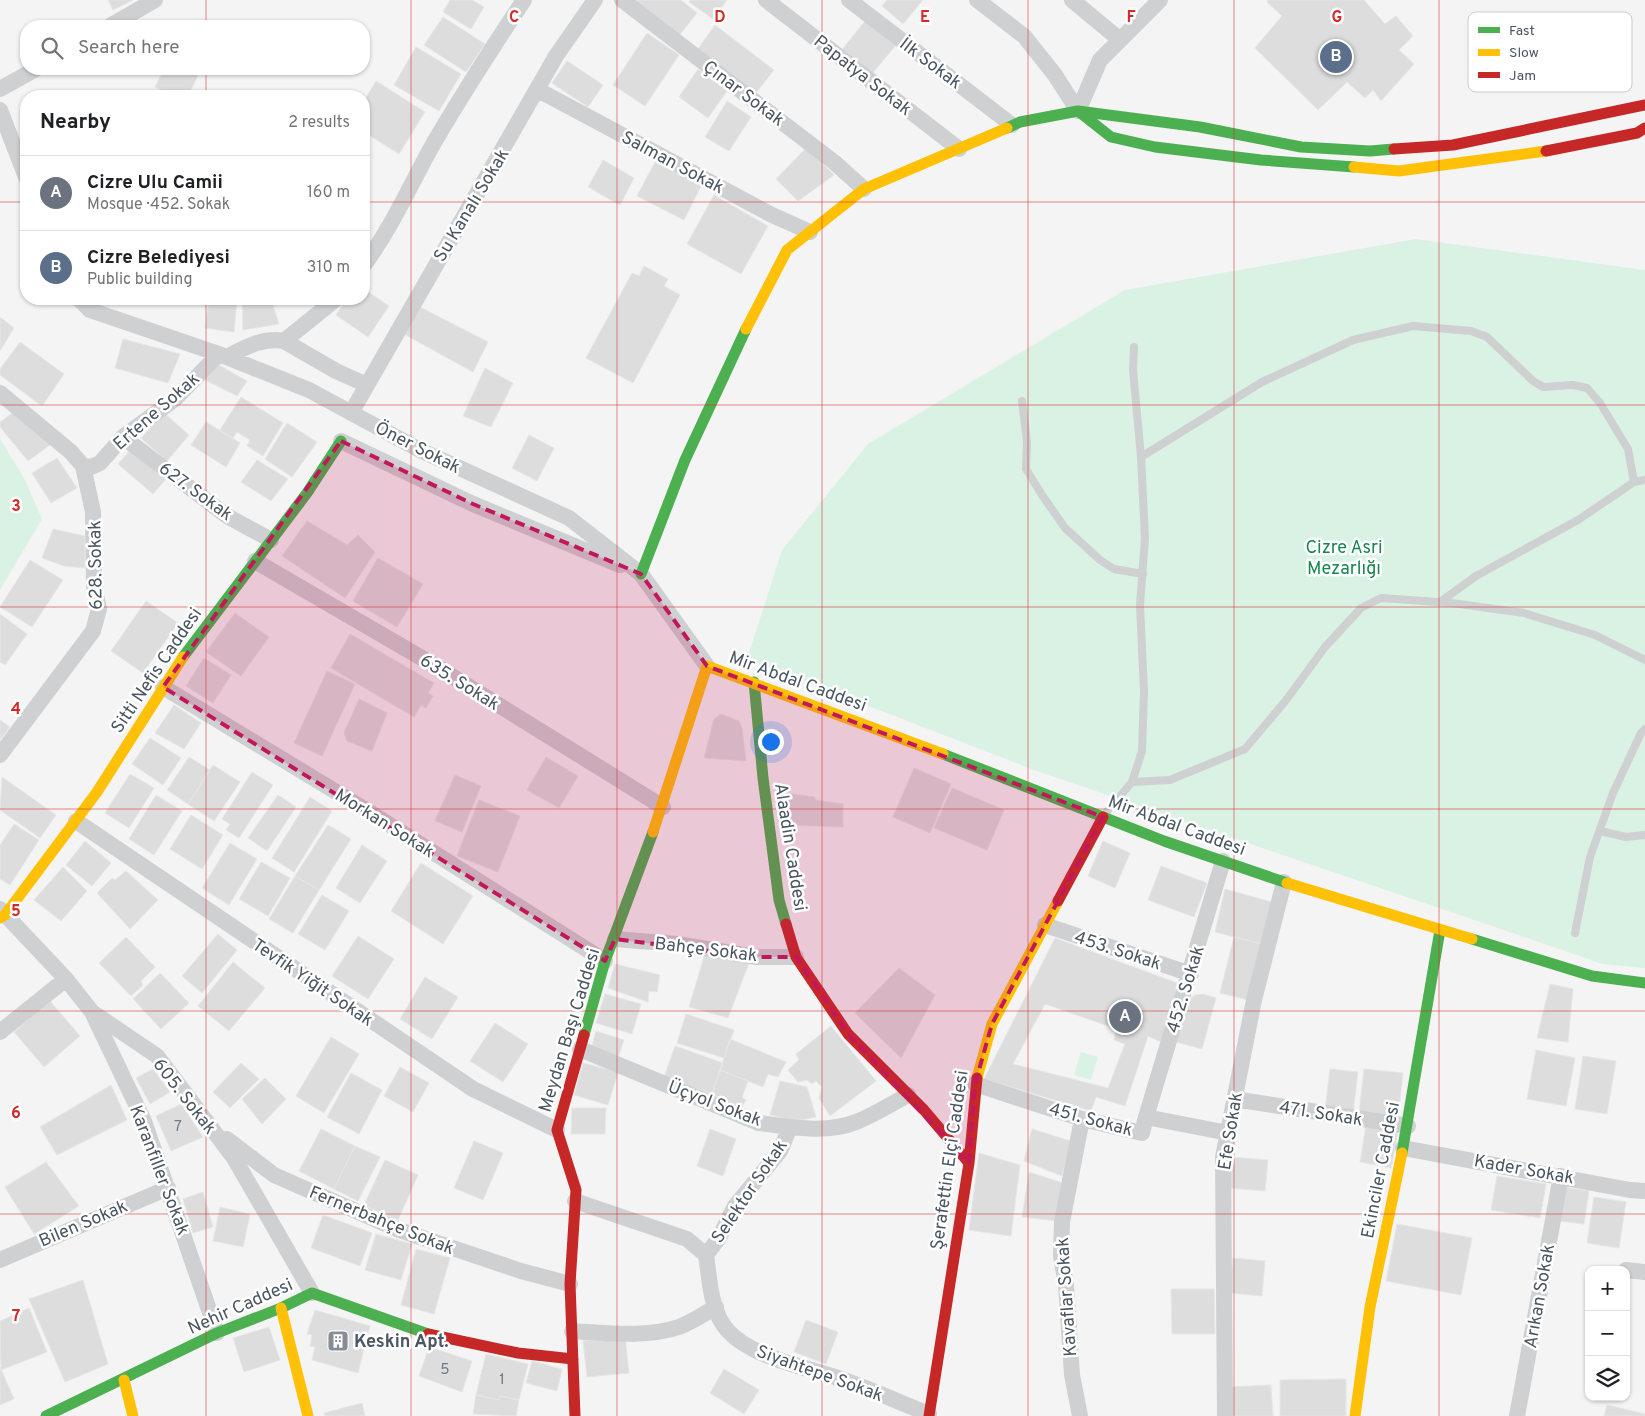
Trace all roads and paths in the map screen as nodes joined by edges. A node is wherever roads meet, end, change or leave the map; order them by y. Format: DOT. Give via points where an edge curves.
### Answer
graph roads {
  1 [pos="155,0"];
  2 [pos="524,0"];
  3 [pos="595,0"];
  4 [pos="622,0"];
  5 [pos="766,0"];
  6 [pos="849,0"];
  7 [pos="977,0"];
  8 [pos="1072,0"];
  9 [pos="1160,0"];
  10 [pos="120,20"];
  11 [pos="1119,39"];
  12 [pos="25,75"];
  13 [pos="0,89"];
  14 [pos="538,90"];
  15 [pos="1645,105"];
  16 [pos="0,110"];
  17 [pos="1078,111"];
  18 [pos="1012,125"];
  19 [pos="1645,128"];
  20 [pos="959,149"];
  21 [pos="20,162"];
  22 [pos="864,189"];
  23 [pos="810,232"];
  24 [pos="370,257"];
  25 [pos="85,305"];
  26 [pos="329,305"];
  27 [pos="284,341"];
  28 [pos="1134,347"];
  29 [pos="223,356"];
  30 [pos="366,385"];
  31 [pos="1,395"];
  32 [pos="1022,401"];
  33 [pos="351,413"];
  34 [pos="123,437"];
  35 [pos="341,441"];
  36 [pos="1141,457"];
  37 [pos="83,466"];
  38 [pos="1645,480"];
  39 [pos="1634,482"];
  40 [pos="271,540"];
  41 [pos="255,561"];
  42 [pos="641,574"];
  43 [pos="1143,574"];
  44 [pos="1440,602"];
  45 [pos="1645,660"];
  46 [pos="707,666"];
  47 [pos="754,682"];
  48 [pos="163,687"];
  49 [pos="1645,729"];
  50 [pos="0,755"];
  51 [pos="1132,782"];
  52 [pos="663,806"];
  53 [pos="1103,817"];
  54 [pos="76,821"];
  55 [pos="1600,831"];
  56 [pos="1645,835"];
  57 [pos="1223,861"];
  58 [pos="1284,882"];
  59 [pos="2,914"];
  60 [pos="1045,925"];
  61 [pos="1440,930"];
  62 [pos="1575,933"];
  63 [pos="616,939"];
  64 [pos="796,956"];
  65 [pos="605,962"];
  66 [pos="1191,974"];
  67 [pos="66,979"];
  68 [pos="1645,983"];
  69 [pos="92,1012"];
  70 [pos="0,1032"];
  71 [pos="580,1049"];
  72 [pos="975,1084"];
  73 [pos="908,1095"];
  74 [pos="1234,1099"];
  75 [pos="1146,1117"];
  76 [pos="1082,1119"];
  77 [pos="210,1126"];
  78 [pos="1408,1126"];
  79 [pos="790,1127"];
  80 [pos="557,1130"];
  81 [pos="1228,1133"];
  82 [pos="1403,1148"];
  83 [pos="969,1162"];
  84 [pos="1561,1176"];
  85 [pos="168,1188"];
  86 [pos="1645,1191"];
  87 [pos="575,1201"];
  88 [pos="706,1255"];
  89 [pos="0,1260"];
  90 [pos="1630,1271"];
  91 [pos="1645,1272"];
  92 [pos="570,1284"];
  93 [pos="312,1293"];
  94 [pos="716,1307"];
  95 [pos="282,1308"];
  96 [pos="572,1331"];
  97 [pos="217,1333"];
  98 [pos="573,1359"];
  99 [pos="124,1380"];
  100 [pos="929,1415"];
  101 [pos="46,1416"];
  102 [pos="133,1416"];
  103 [pos="308,1416"];
  104 [pos="575,1416"];
  105 [pos="1080,1416"];
  106 [pos="1225,1416"];
  107 [pos="1355,1416"];
  108 [pos="1517,1416"];
  1 -- 10 [label="street"];
  2 -- 24 [label="street" via="435,141"];
  3 -- 14 [label="street, Su Kanalı Sokak" via="556,56"];
  4 -- 22 [label="street, Çınar Sokak" via="834,162"];
  5 -- 20 [label="street, Papatya Sokak"];
  6 -- 18 [label="street, İlk Sokak"];
  7 -- 17 [label="street" via="1024,36"];
  8 -- 11 [label="street"];
  9 -- 11 [label="street"];
  11 -- 17 [label="street" via="1100,60"];
  12 -- 13 [label="street"];
  14 -- 23 [label="street, Salman Sokak"];
  14 -- 30 [label="street, Su Kanalı Sokak"];
  15 -- 17 [label="street" via="1453,145 1370,151 1302,147 1200,127"];
  16 -- 21 [label="street"];
  17 -- 18 [label="street"];
  17 -- 19 [label="street" via="1111,137 1155,146 1261,160 1399,171 1531,154 1637,133"];
  18 -- 20 [label="street"];
  20 -- 22 [label="street"];
  22 -- 23 [label="street"];
  23 -- 42 [label="street" via="787,250 731,360 686,460"];
  25 -- 29 [label="street, Öner Sokak" via="90,310"];
  26 -- 27 [label="street"];
  27 -- 29 [label="street, Ertene Sokak" via="272,339"];
  27 -- 30 [label="street"];
  28 -- 36 [label="lane"];
  29 -- 33 [label="street, Öner Sokak" via="309,390"];
  29 -- 34 [label="street, Ertene Sokak" via="175,399"];
  30 -- 33 [label="street, Su Kanalı Sokak"];
  31 -- 37 [label="street" via="71,452"];
  32 -- 43 [label="lane" via="1027,442 1026,469 1042,495 1066,528 1100,560 1114,569"];
  33 -- 42 [label="street, Öner Sokak" via="420,450 569,518"];
  34 -- 37 [label="street, Ertene Sokak" via="100,463"];
  34 -- 40 [label="street, 627. Sokak" via="227,516"];
  35 -- 40 [label="street, Sitti Nefis Caddesi"];
  35 -- 42 [label="street" via="474,504"];
  36 -- 39 [label="lane" via="1262,382 1353,340 1413,326 1471,331 1487,337 1543,387 1573,385 1587,388 1628,449"];
  36 -- 43 [label="lane" via="1145,538"];
  37 -- 50 [label="street, 628. Sokak" via="94,512 94,586 99,609 93,631"];
  38 -- 39 [label="lane"];
  39 -- 44 [label="lane" via="1578,520 1476,576"];
  40 -- 41 [label="street, Sitti Nefis Caddesi"];
  41 -- 48 [label="street, Sitti Nefis Caddesi"];
  41 -- 52 [label="street, 635. Sokak" via="439,668"];
  42 -- 46 [label="street, Öner Sokak"];
  43 -- 51 [label="lane" via="1140,605 1144,692 1142,751"];
  44 -- 45 [label="lane" via="1524,614 1595,635"];
  44 -- 51 [label="lane" via="1381,598 1361,608 1325,647 1287,700 1245,749 1170,780"];
  46 -- 47 [label="street, Mir Abdal Caddesi"];
  46 -- 52 [label="street, Meydan Başı Caddesi"];
  47 -- 53 [label="street, Mir Abdal Caddesi"];
  47 -- 64 [label="street, Alaadin Caddesi" via="778,900"];
  48 -- 54 [label="street, Sitti Nefis Caddesi"];
  48 -- 65 [label="street, Morkan Sokak" via="363,808"];
  49 -- 55 [label="lane" via="1613,793"];
  51 -- 53 [label="lane"];
  52 -- 63 [label="street, Meydan Başı Caddesi"];
  53 -- 57 [label="street, Mir Abdal Caddesi"];
  53 -- 60 [label="street, Şerafettin Elçi Caddesi"];
  54 -- 59 [label="street, Sitti Nefis Caddesi"];
  54 -- 80 [label="street, Tevfik Yiğit Sokak" via="473,1089"];
  55 -- 56 [label="lane" via="1626,837"];
  55 -- 62 [label="lane" via="1590,857"];
  57 -- 58 [label="street, Mir Abdal Caddesi"];
  57 -- 66 [label="street, 452. Sokak"];
  58 -- 61 [label="street, Mir Abdal Caddesi"];
  58 -- 74 [label="street, Efe Sokak" via="1254,1000"];
  59 -- 67 [label="street, 605. Sokak"];
  60 -- 66 [label="street, 453. Sokak"];
  60 -- 72 [label="street, Şerafettin Elçi Caddesi" via="992,1024"];
  61 -- 68 [label="street, Mir Abdal Caddesi" via="1592,976"];
  61 -- 78 [label="street, Ekinciler Caddesi"];
  63 -- 64 [label="street, Bahçe Sokak" via="677,944 756,957"];
  63 -- 65 [label="street, Meydan Başı Caddesi"];
  64 -- 73 [label="street, Alaadin Caddesi" via="848,1034"];
  65 -- 71 [label="street, Meydan Başı Caddesi"];
  66 -- 75 [label="street, 452. Sokak"];
  67 -- 69 [label="street, 605. Sokak"];
  67 -- 70 [label="street"];
  69 -- 77 [label="street, 605. Sokak" via="156,1056"];
  69 -- 85 [label="street, Karanfiller Sokak" via="144,1121"];
  71 -- 79 [label="street, Üçyol Sokak" via="759,1123"];
  71 -- 80 [label="street, Meydan Başı Caddesi"];
  72 -- 76 [label="street, 451. Sokak"];
  72 -- 83 [label="street, Şerafettin Elçi Caddesi"];
  73 -- 79 [label="street, Üçyol Sokak" via="855,1122 831,1128"];
  73 -- 83 [label="street, Alaadin Caddesi"];
  74 -- 78 [label="street, 471. Sokak"];
  74 -- 81 [label="street, Efe Sokak"];
  75 -- 76 [label="street, 451. Sokak" via="1142,1133"];
  75 -- 81 [label="street, 451. Sokak"];
  76 -- 105 [label="street, Kavaflar Sokak" via="1062,1222 1061,1256 1072,1375"];
  77 -- 92 [label="street, Fernerbahçe Sokak" via="274,1175 399,1230"];
  77 -- 93 [label="street, 605. Sokak" via="234,1158"];
  78 -- 82 [label="street, Ekinciler Caddesi"];
  79 -- 88 [label="street, Selektor Sokak" via="780,1151 735,1206 719,1238"];
  80 -- 87 [label="street, Meydan Başı Caddesi" via="576,1190"];
  81 -- 106 [label="street, Efe Sokak" via="1222,1158"];
  82 -- 84 [label="street, Kader Sokak"];
  82 -- 107 [label="street, Ekinciler Caddesi" via="1370,1307"];
  83 -- 100 [label="street, Şerafettin Elçi Caddesi"];
  84 -- 86 [label="street, Kader Sokak"];
  84 -- 108 [label="street, Arıkan Sokak"];
  85 -- 89 [label="street, Bilen Sokak"];
  85 -- 97 [label="street, Karanfiller Sokak"];
  87 -- 88 [label="street" via="687,1239"];
  87 -- 92 [label="street, Meydan Başı Caddesi"];
  88 -- 94 [label="street, Siyahtepe Sokak" via="709,1288"];
  90 -- 91 [label="street"];
  92 -- 96 [label="street, Meydan Başı Caddesi"];
  93 -- 95 [label="street, Nehir Caddesi"];
  93 -- 98 [label="street, Nehir Caddesi" via="437,1337 518,1353"];
  94 -- 96 [label="street" via="677,1328 612,1334"];
  94 -- 100 [label="street, Siyahtepe Sokak" via="727,1330 752,1350 844,1380"];
  95 -- 97 [label="street, Nehir Caddesi"];
  95 -- 103 [label="street"];
  96 -- 98 [label="street, Meydan Başı Caddesi"];
  97 -- 99 [label="street, Nehir Caddesi"];
  98 -- 104 [label="street, Meydan Başı Caddesi"];
  99 -- 101 [label="street, Nehir Caddesi"];
  99 -- 102 [label="street"];
}
